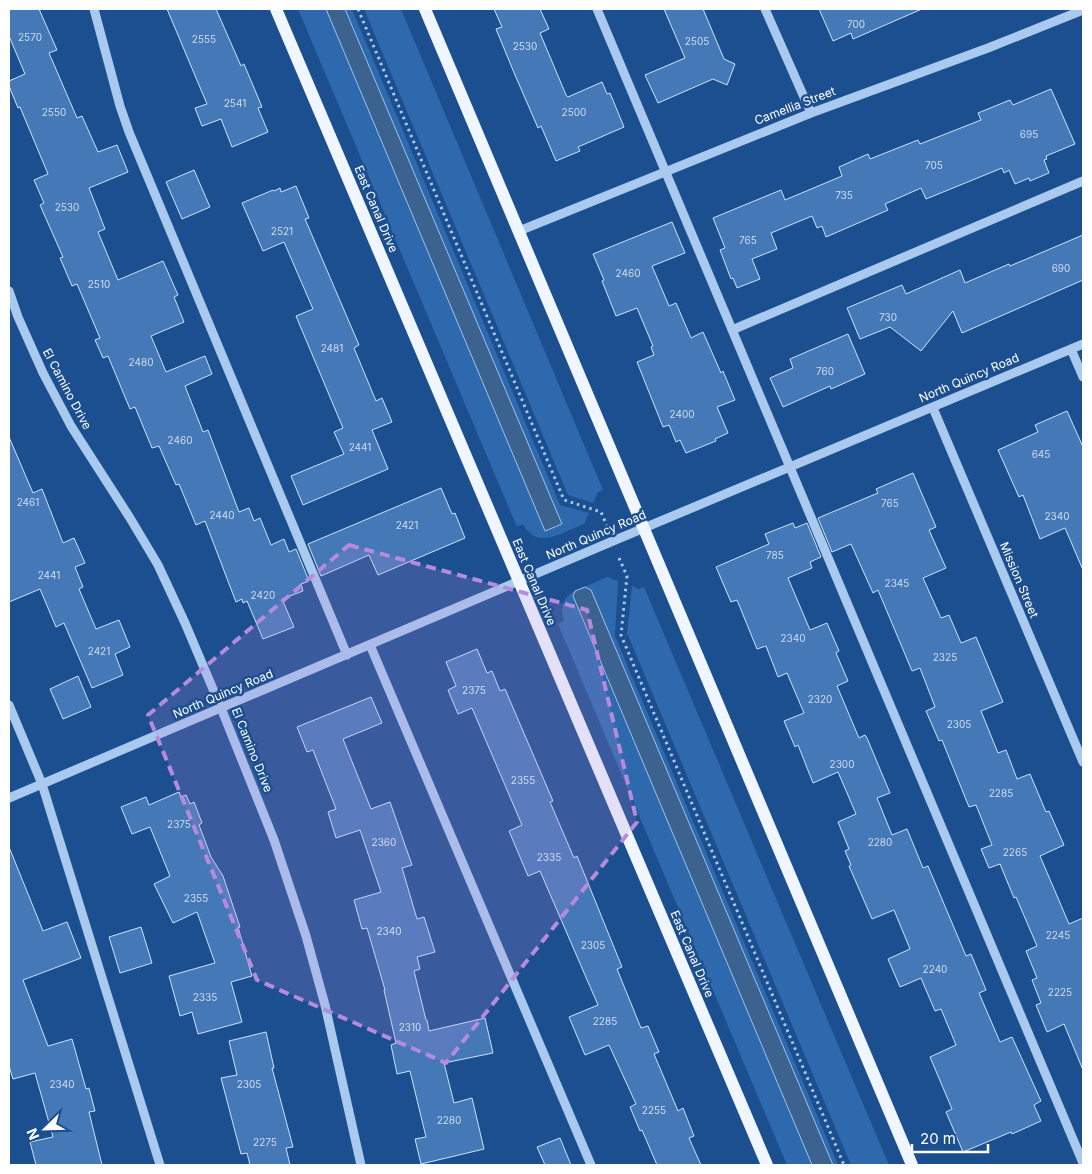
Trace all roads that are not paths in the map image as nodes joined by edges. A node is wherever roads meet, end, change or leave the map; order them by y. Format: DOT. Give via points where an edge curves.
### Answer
graph roads {
  1 [pos="94,9"];
  2 [pos="276,9"];
  3 [pos="425,9"];
  4 [pos="597,9"];
  5 [pos="765,9"];
  6 [pos="1083,10"];
  7 [pos="811,113"];
  8 [pos="666,172"];
  9 [pos="1083,181"];
  10 [pos="519,231"];
  11 [pos="9,291"];
  12 [pos="732,330"];
  13 [pos="1083,344"];
  14 [pos="1071,349"];
  15 [pos="1083,377"];
  16 [pos="933,408"];
  17 [pos="790,467"];
  18 [pos="644,528"];
  19 [pos="519,581"];
  20 [pos="370,645"];
  21 [pos="347,655"];
  22 [pos="9,705"];
  23 [pos="221,708"];
  24 [pos="1083,762"];
  25 [pos="42,784"];
  26 [pos="9,798"];
  27 [pos="1082,1164"];
  28 [pos="160,1165"];
  29 [pos="361,1165"];
  30 [pos="591,1165"];
  31 [pos="767,1165"];
  32 [pos="912,1165"];
  1 -- 21 [label="street" via="129,132"];
  2 -- 19 [label="main road, East Canal Drive"];
  3 -- 10 [label="main road"];
  4 -- 8 [label="street"];
  5 -- 7 [label="street"];
  6 -- 7 [label="street, Camellia Street"];
  7 -- 8 [label="street, Camellia Street"];
  8 -- 10 [label="street, Camellia Street"];
  8 -- 12 [label="street"];
  9 -- 12 [label="street"];
  10 -- 18 [label="main road"];
  11 -- 23 [label="street, El Camino Drive" via="42,373 71,426 158,565"];
  12 -- 17 [label="street"];
  13 -- 14 [label="street, North Quincy Road"];
  14 -- 15 [label="street"];
  14 -- 16 [label="street, North Quincy Road"];
  16 -- 17 [label="street, North Quincy Road"];
  16 -- 24 [label="street, Mission Street"];
  17 -- 18 [label="street, North Quincy Road"];
  17 -- 27 [label="street"];
  18 -- 19 [label="street, North Quincy Road"];
  18 -- 32 [label="main road"];
  19 -- 20 [label="street, North Quincy Road"];
  19 -- 31 [label="main road, East Canal Drive"];
  20 -- 21 [label="street, North Quincy Road"];
  20 -- 30 [label="street"];
  21 -- 23 [label="street, North Quincy Road"];
  22 -- 25 [label="street"];
  23 -- 25 [label="street, North Quincy Road"];
  23 -- 29 [label="street, El Camino Drive" via="274,840 306,936"];
  25 -- 26 [label="street, North Quincy Road"];
  25 -- 28 [label="street"];
}
